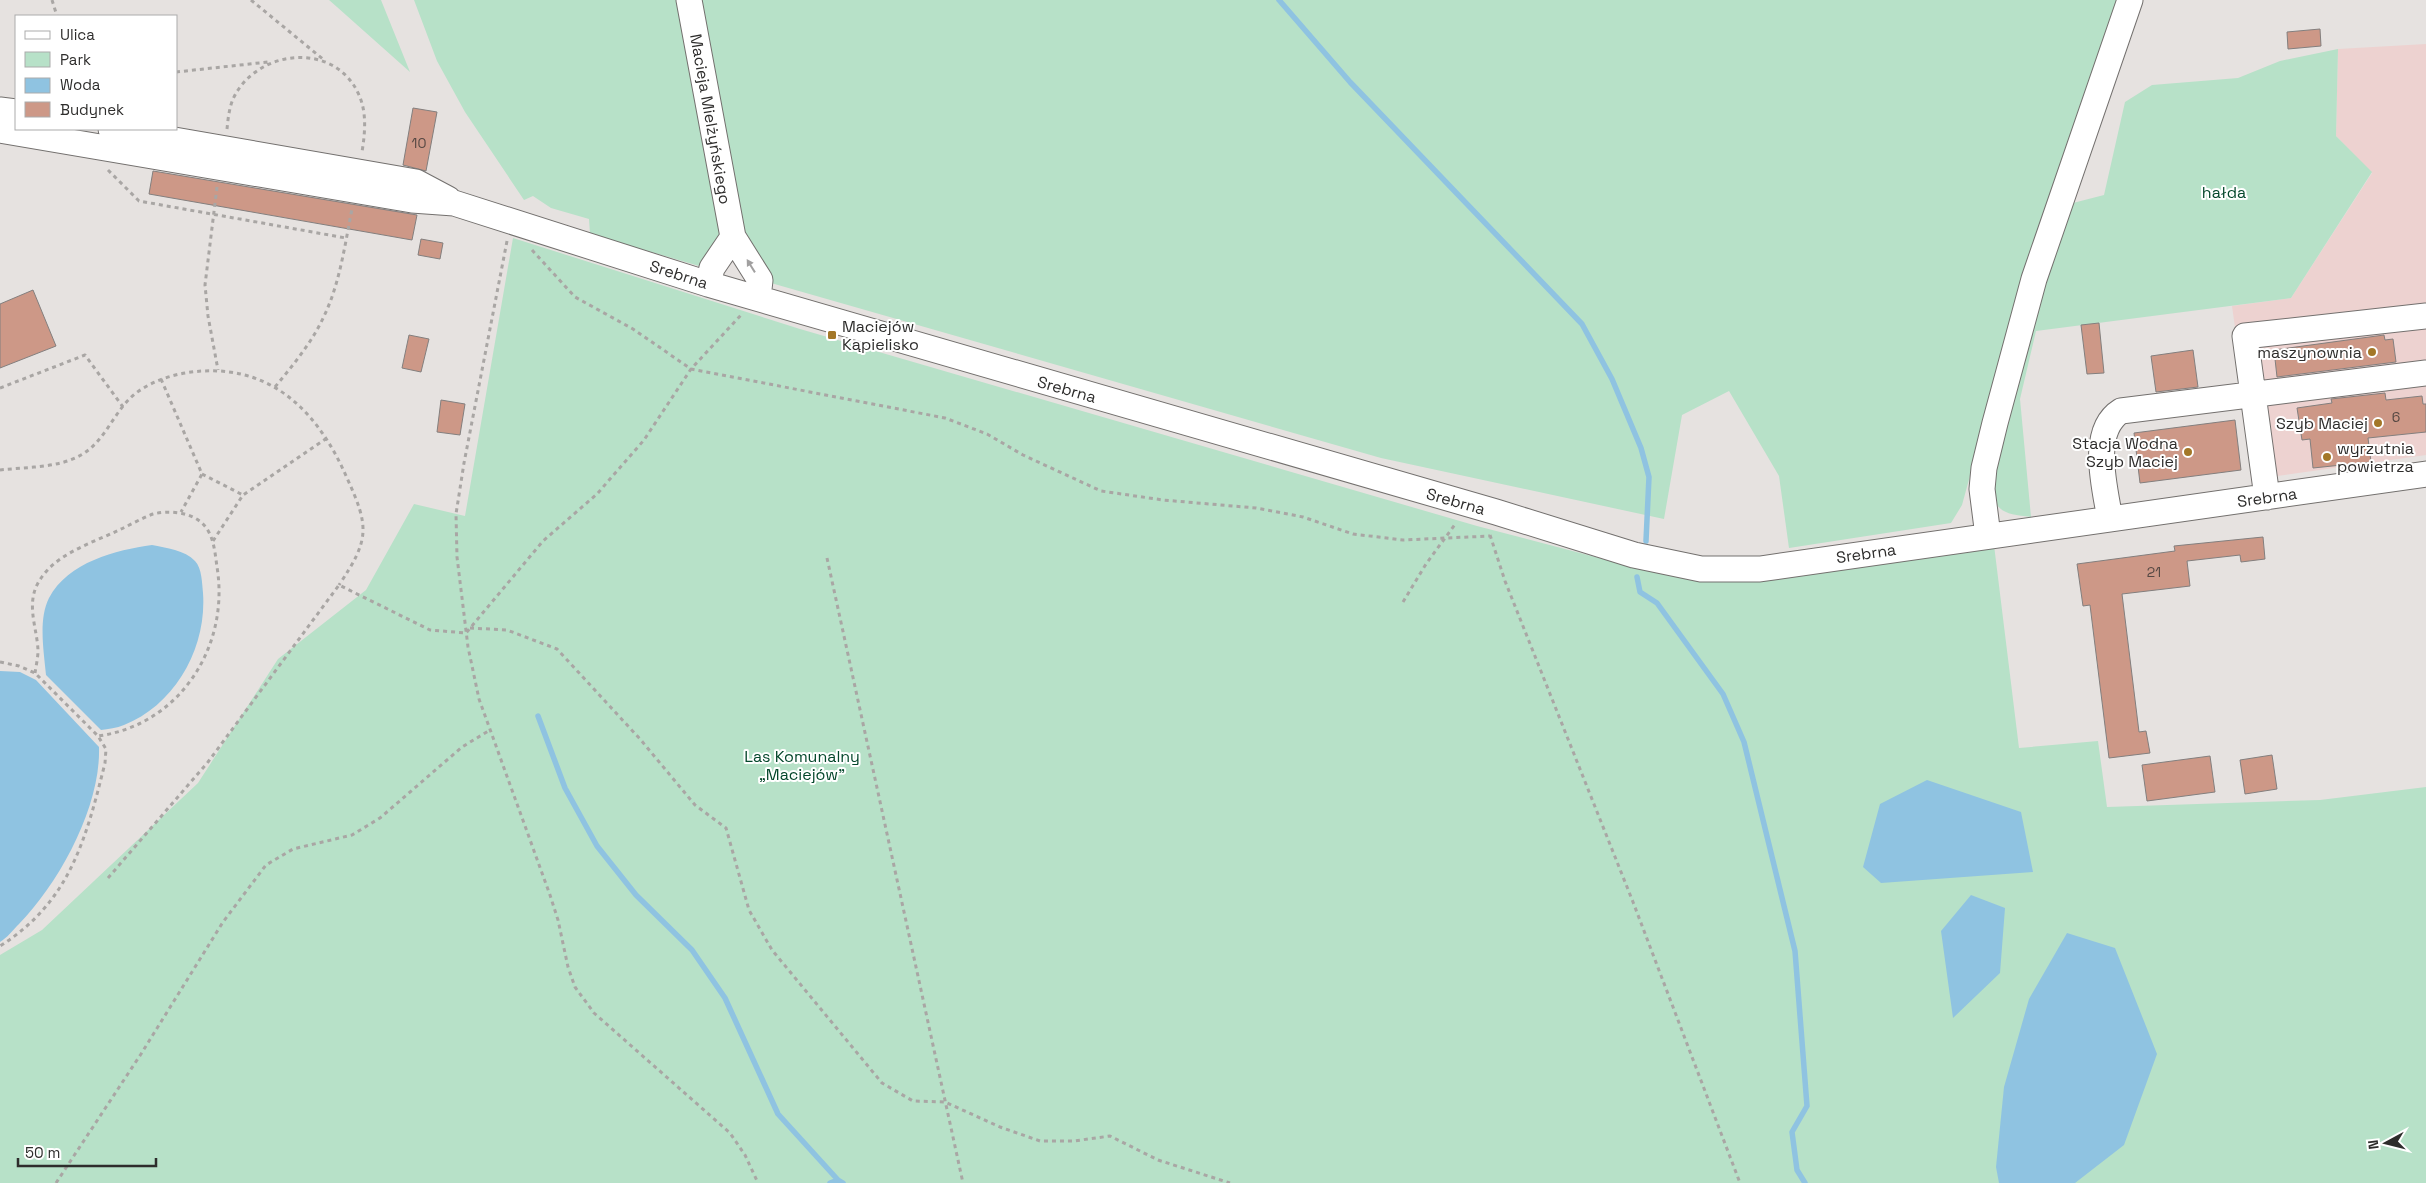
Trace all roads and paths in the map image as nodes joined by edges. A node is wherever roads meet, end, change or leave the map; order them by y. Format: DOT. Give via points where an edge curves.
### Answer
graph roads {
  1 [pos="52,0"];
  2 [pos="251,0"];
  3 [pos="689,0"];
  4 [pos="2130,0"];
  5 [pos="57,15"];
  6 [pos="272,62"];
  7 [pos="326,62"];
  8 [pos="178,72"];
  9 [pos="0,110"];
  10 [pos="15,112"];
  11 [pos="0,130"];
  12 [pos="117,130"];
  13 [pos="86,144"];
  14 [pos="221,167"];
  15 [pos="454,203"];
  16 [pos="213,215"];
  17 [pos="511,220"];
  18 [pos="733,237"];
  19 [pos="346,238"];
  20 [pos="529,247"];
  21 [pos="708,284"];
  22 [pos="758,298"];
  23 [pos="2426,316"];
  24 [pos="691,369"];
  25 [pos="218,370"];
  26 [pos="2426,373"];
  27 [pos="161,379"];
  28 [pos="0,388"];
  29 [pos="2252,395"];
  30 [pos="123,407"];
  31 [pos="327,438"];
  32 [pos="0,470"];
  33 [pos="202,474"];
  34 [pos="2426,474"];
  35 [pos="243,495"];
  36 [pos="2267,496"];
  37 [pos="1471,505"];
  38 [pos="180,512"];
  39 [pos="1496,512"];
  40 [pos="2110,519"];
  41 [pos="1490,536"];
  42 [pos="1988,536"];
  43 [pos="1444,538"];
  44 [pos="213,542"];
  45 [pos="826,558"];
  46 [pos="339,586"];
  47 [pos="1403,602"];
  48 [pos="470,628"];
  49 [pos="466,633"];
  50 [pos="0,662"];
  51 [pos="35,673"];
  52 [pos="490,730"];
  53 [pos="98,736"];
  54 [pos="108,878"];
  55 [pos="0,946"];
  56 [pos="945,1102"];
  57 [pos="56,1183"];
  58 [pos="758,1183"];
  59 [pos="963,1183"];
  60 [pos="1230,1183"];
  61 [pos="1740,1183"];
  1 -- 5 [label="path"];
  2 -- 7 [label="path"];
  3 -- 18 [label="street, Macieja Mielżyńskiego"];
  4 -- 42 [label="street" via="2034,279 1995,423 1982,489"];
  6 -- 8 [label="path"];
  9 -- 10 [label="street"];
  11 -- 13 [label="street"];
  12 -- 15 [label="street" via="416,182"];
  13 -- 14 [label="street"];
  13 -- 16 [label="path" via="138,201"];
  14 -- 15 [label="street" via="412,200"];
  14 -- 16 [label="path"];
  15 -- 17 [label="street, Srebrna"];
  16 -- 19 [label="path"];
  16 -- 25 [label="path" via="205,285"];
  17 -- 21 [label="street, Srebrna"];
  17 -- 49 [label="path" via="456,514 457,557"];
  18 -- 21 [label="street" via="712,268"];
  22 -- 18 [label="street, Macieja Mielżyńskiego, one-way" via="760,280"];
  20 -- 24 [label="path" via="575,297 633,328"];
  21 -- 22 [label="street, Srebrna"];
  22 -- 24 [label="path"];
  22 -- 37 [label="street, Srebrna"];
  23 -- 29 [label="street" via="2245,336"];
  24 -- 43 [label="path" via="945,418 987,434 1023,455 1101,491 1256,508 1303,517 1353,534 1404,540"];
  24 -- 48 [label="path" via="644,440 598,494 543,541"];
  25 -- 27 [label="path" via="193,371"];
  25 -- 31 [label="path" via="257,378 275,387 295,401"];
  26 -- 29 [label="street"];
  27 -- 30 [label="path" via="136,394"];
  27 -- 33 [label="path"];
  28 -- 30 [label="path" via="85,354"];
  29 -- 36 [label="street"];
  29 -- 40 [label="street" via="2132,409 2114,416 2108,423 2102,447"];
  30 -- 32 [label="path" via="95,445 81,456 45,465"];
  31 -- 35 [label="path"];
  31 -- 46 [label="path" via="347,477 364,524 359,553"];
  33 -- 35 [label="path"];
  33 -- 38 [label="path"];
  34 -- 36 [label="street, Srebrna"];
  35 -- 44 [label="path"];
  36 -- 40 [label="street, Srebrna"];
  37 -- 39 [label="street, Srebrna"];
  37 -- 43 [label="path"];
  38 -- 44 [label="path" via="203,525"];
  38 -- 51 [label="path" via="153,514 65,555 48,569 37,584 32,608 38,650"];
  39 -- 41 [label="path"];
  39 -- 42 [label="street, Srebrna" via="1634,555 1701,568 1760,569"];
  40 -- 42 [label="street, Srebrna"];
  41 -- 43 [label="path"];
  41 -- 61 [label="path"];
  43 -- 47 [label="path"];
  44 -- 53 [label="path" via="219,601 208,650 198,670 177,698 161,710 131,729"];
  45 -- 56 [label="path"];
  46 -- 49 [label="path" via="430,630"];
  46 -- 54 [label="path" via="208,762"];
  48 -- 49 [label="path"];
  48 -- 56 [label="path" via="507,630 557,649 640,739 694,805 726,828 749,910 772,950 875,1076 913,1101"];
  49 -- 52 [label="path" via="473,674"];
  50 -- 51 [label="path"];
  51 -- 53 [label="path"];
  52 -- 57 [label="path" via="462,748 373,822 352,835 293,849 266,865 223,922"];
  52 -- 58 [label="path" via="550,895 575,987 594,1013 730,1133"];
  53 -- 55 [label="path" via="106,749 105,763 80,852 41,913"];
  56 -- 59 [label="path"];
  56 -- 60 [label="path" via="1040,1141 1110,1136 1158,1160"];
}
